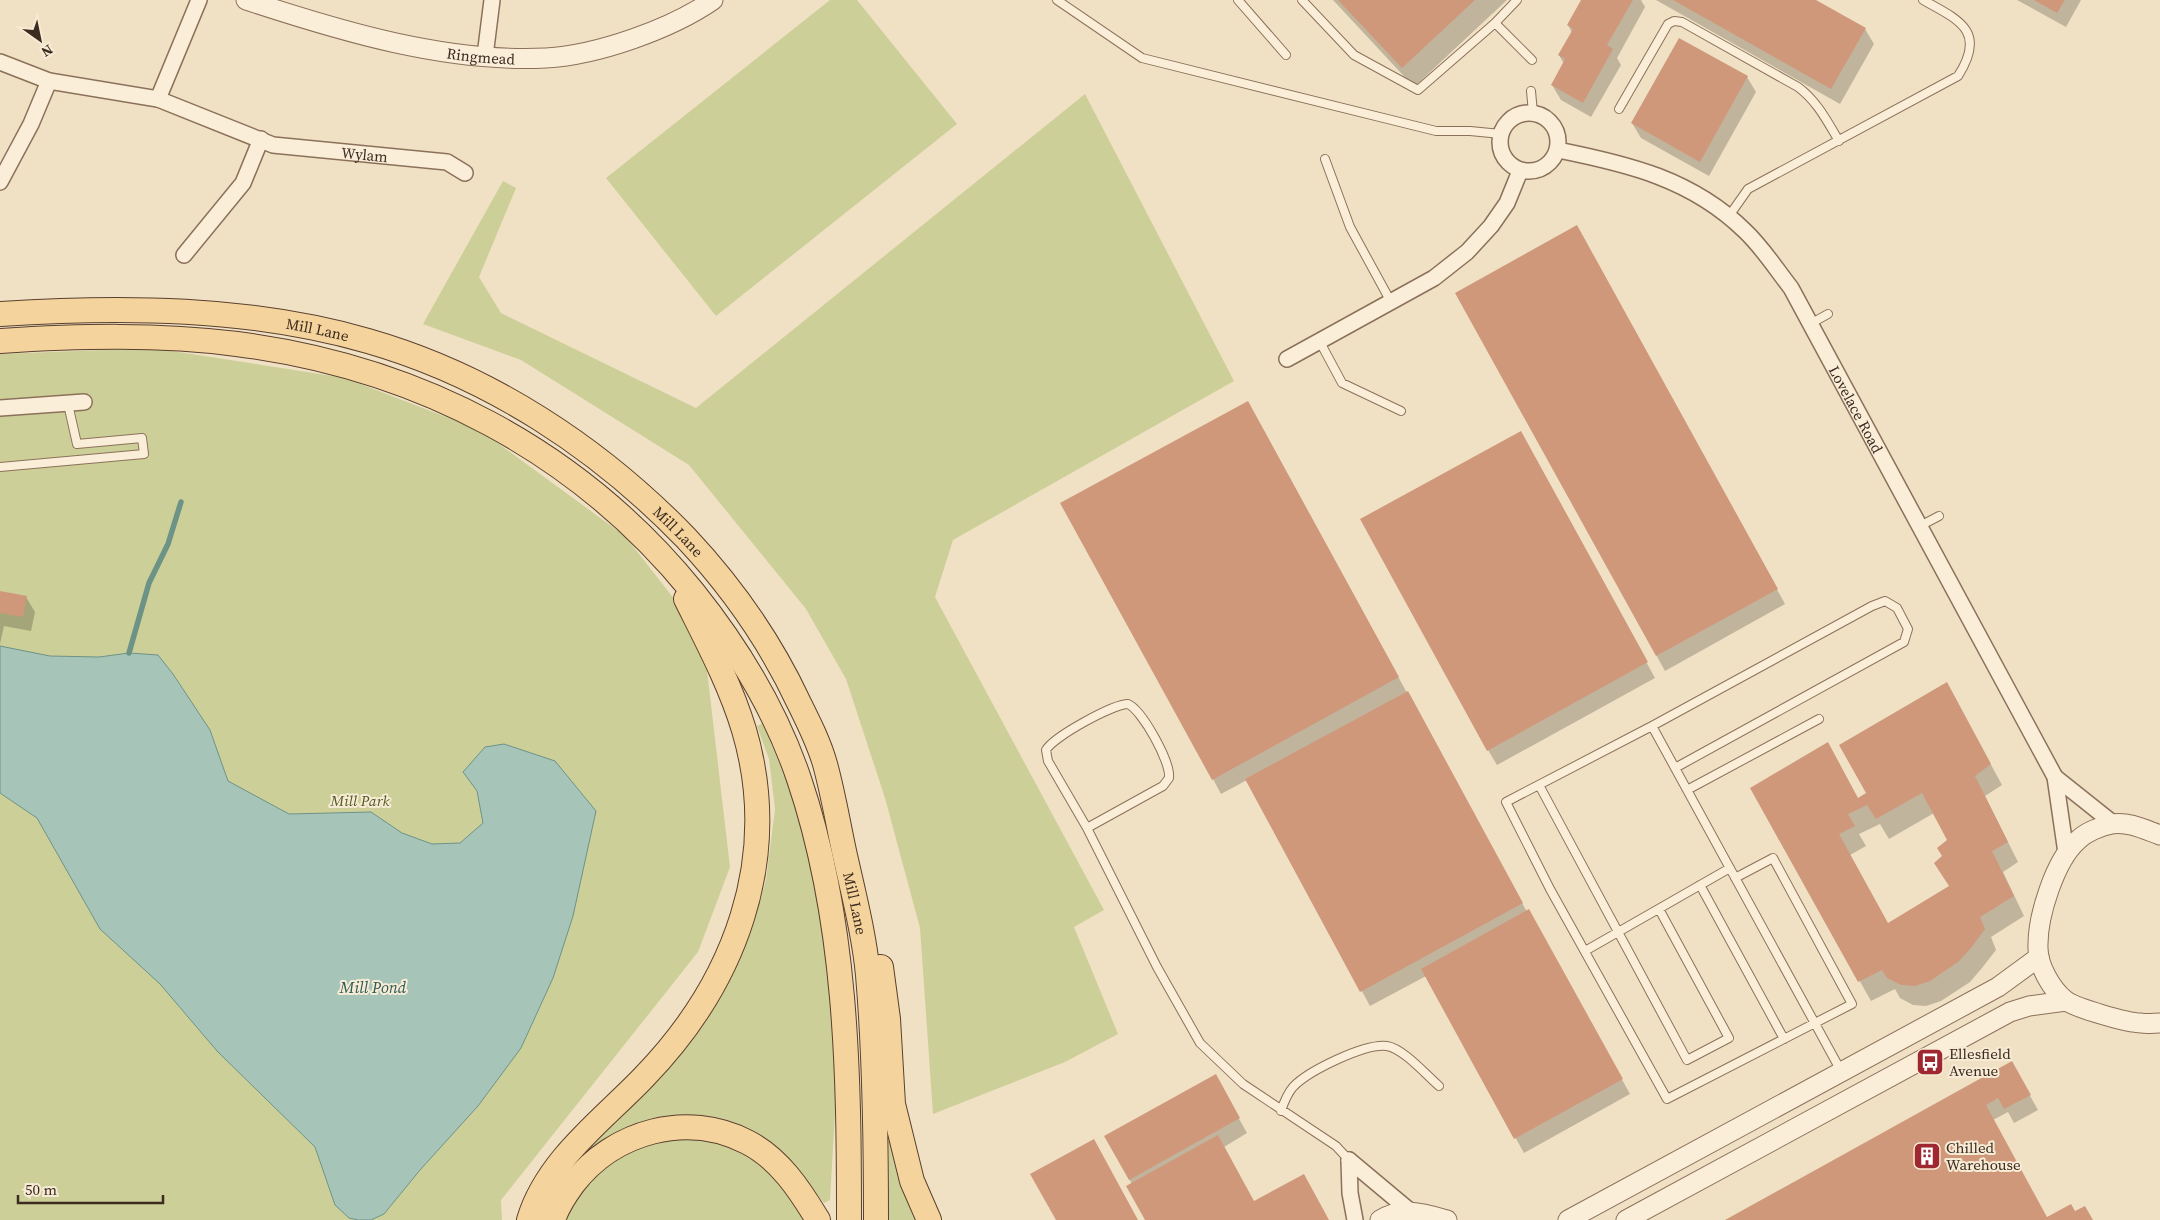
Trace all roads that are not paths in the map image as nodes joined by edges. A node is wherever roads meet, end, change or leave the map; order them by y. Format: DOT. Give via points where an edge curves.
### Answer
graph roads {
  1 [pos="198,0"];
  2 [pos="246,0"];
  3 [pos="492,0"];
  4 [pos="713,0"];
  5 [pos="1057,0"];
  6 [pos="1238,0"];
  7 [pos="1302,0"];
  8 [pos="1517,0"];
  9 [pos="1922,0"];
  10 [pos="1495,23"];
  11 [pos="1286,55"];
  12 [pos="485,56"];
  13 [pos="1532,60"];
  14 [pos="0,62"];
  15 [pos="49,81"];
  16 [pos="1531,91"];
  17 [pos="158,99"];
  18 [pos="1620,109"];
  19 [pos="1533,113"];
  20 [pos="1501,134"];
  21 [pos="261,139"];
  22 [pos="1839,141"];
  23 [pos="1558,150"];
  24 [pos="1325,159"];
  25 [pos="1520,171"];
  26 [pos="465,173"];
  27 [pos="0,182"];
  28 [pos="1729,216"];
  29 [pos="184,255"];
  30 [pos="1391,302"];
  31 [pos="0,314"];
  32 [pos="1828,314"];
  33 [pos="1810,324"];
  34 [pos="0,341"];
  35 [pos="1320,342"];
  36 [pos="1287,359"];
  37 [pos="84,402"];
  38 [pos="68,404"];
  39 [pos="0,408"];
  40 [pos="1401,411"];
  41 [pos="0,467"];
  42 [pos="1938,516"];
  43 [pos="1920,526"];
  44 [pos="665,558"];
  45 [pos="1819,719"];
  46 [pos="1652,726"];
  47 [pos="825,764"];
  48 [pos="1675,768"];
  49 [pos="2055,777"];
  50 [pos="1539,785"];
  51 [pos="1687,790"];
  52 [pos="2114,824"];
  53 [pos="1087,828"];
  54 [pos="2160,835"];
  55 [pos="2066,853"];
  56 [pos="1730,868"];
  57 [pos="1735,878"];
  58 [pos="1700,885"];
  59 [pos="1658,909"];
  60 [pos="1618,932"];
  61 [pos="1585,951"];
  62 [pos="2039,957"];
  63 [pos="2066,1001"];
  64 [pos="1815,1023"];
  65 [pos="2160,1023"];
  66 [pos="1784,1039"];
  67 [pos="1841,1071"];
  68 [pos="1439,1086"];
  69 [pos="1281,1111"];
  70 [pos="1349,1160"];
  71 [pos="1410,1211"];
  72 [pos="529,1220"];
  73 [pos="553,1220"];
  74 [pos="818,1220"];
  75 [pos="849,1220"];
  76 [pos="876,1220"];
  77 [pos="930,1220"];
  78 [pos="1356,1220"];
  79 [pos="1380,1220"];
  80 [pos="1447,1220"];
  81 [pos="1568,1220"];
  82 [pos="1626,1220"];
  1 -- 17 [label="street"];
  2 -- 12 [label="street, Ringmead" via="389,41"];
  3 -- 12 [label="street"];
  4 -- 12 [label="street, Ringmead" via="663,28 590,50 547,58"];
  5 -- 20 [label="lane" via="1142,58 1436,131"];
  6 -- 11 [label="lane"];
  7 -- 10 [label="lane" via="1354,55 1418,90"];
  8 -- 10 [label="lane"];
  9 -- 22 [label="lane" via="1960,21 1970,38 1968,60 1958,76"];
  10 -- 13 [label="lane"];
  14 -- 15 [label="street, Wylam"];
  15 -- 17 [label="street, Wylam"];
  15 -- 27 [label="street"];
  16 -- 19 [label="lane"];
  17 -- 21 [label="street, Wylam"];
  18 -- 22 [label="lane" via="1668,24 1682,22 1809,95"];
  19 -- 20 [label="street" via="1516,116"];
  19 -- 23 [label="street" via="1554,126"];
  20 -- 25 [label="street" via="1503,156"];
  21 -- 26 [label="street, Wylam" via="273,145 447,162"];
  21 -- 29 [label="street" via="243,183"];
  22 -- 28 [label="lane" via="1748,189"];
  23 -- 25 [label="street" via="1547,166 1530,172"];
  23 -- 28 [label="street, Lovelace Road" via="1649,171"];
  24 -- 30 [label="lane" via="1350,226"];
  25 -- 30 [label="street" via="1507,203 1492,226 1467,252 1434,278"];
  28 -- 33 [label="street, Lovelace Road" via="1766,255 1791,288"];
  30 -- 35 [label="street"];
  31 -- 47 [label="main road, Mill Lane" via="53,310 181,311 280,322 384,346 502,396 574,441 634,488 730,587 753,618 791,686"];
  32 -- 33 [label="lane"];
  33 -- 43 [label="street, Lovelace Road"];
  34 -- 44 [label="main road, Mill Lane" via="182,339 238,344 354,367 444,399 509,433 602,499"];
  35 -- 36 [label="street"];
  35 -- 40 [label="lane" via="1342,383"];
  37 -- 38 [label="street"];
  38 -- 39 [label="street"];
  38 -- 41 [label="lane" via="77,444 142,438 144,454"];
  42 -- 43 [label="lane"];
  43 -- 49 [label="street, Lovelace Road"];
  44 -- 72 [label="main road" via="715,657 748,745 757,831 752,886 727,956 687,1025 654,1066 566,1156 539,1196"];
  44 -- 75 [label="main road, Mill Lane" via="717,622 754,682 784,742 807,805 837,941 846,1049"];
  45 -- 51 [label="lane"];
  46 -- 48 [label="lane"];
  46 -- 48 [label="lane" via="1872,606 1885,601 1892,604 1906,623 1908,630 1904,642"];
  46 -- 50 [label="lane"];
  47 -- 76 [label="main road, Mill Lane" via="868,975"];
  47 -- 77 [label="main road" via="853,833 879,954 888,1019 893,1104 912,1181"];
  48 -- 51 [label="lane"];
  49 -- 52 [label="street, Lovelace Road"];
  49 -- 55 [label="street, Lovelace Road"];
  50 -- 60 [label="lane"];
  50 -- 61 [label="lane" via="1506,802"];
  51 -- 56 [label="lane"];
  52 -- 54 [label="street"];
  52 -- 55 [label="street" via="2079,838"];
  53 -- 53 [label="lane" via="1048,761 1046,750 1054,740 1116,707 1128,704 1140,712 1168,766 1169,778 1163,786"];
  53 -- 69 [label="lane" via="1157,968 1200,1043 1244,1084"];
  55 -- 62 [label="street" via="2051,885 2039,930"];
  56 -- 57 [label="lane"];
  56 -- 58 [label="lane"];
  57 -- 64 [label="lane"];
  57 -- 64 [label="lane" via="1773,858 1852,1004"];
  58 -- 59 [label="lane"];
  58 -- 66 [label="lane"];
  59 -- 60 [label="lane"];
  59 -- 60 [label="lane" via="1729,1038 1687,1060"];
  60 -- 61 [label="lane"];
  61 -- 66 [label="lane" via="1667,1099"];
  62 -- 63 [label="street" via="2050,981"];
  62 -- 67 [label="street" via="1998,987"];
  63 -- 65 [label="street" via="2139,1024"];
  63 -- 82 [label="street" via="2010,1012"];
  64 -- 66 [label="lane"];
  64 -- 67 [label="lane"];
  67 -- 81 [label="street"];
  68 -- 69 [label="lane" via="1401,1052 1388,1046 1368,1048 1345,1055 1295,1085"];
  69 -- 70 [label="lane" via="1325,1138"];
  70 -- 71 [label="street"];
  70 -- 78 [label="street" via="1350,1193"];
  71 -- 79 [label="street"];
  71 -- 80 [label="street"];
  73 -- 74 [label="main road" via="561,1201 576,1181 606,1152 652,1130 682,1128 718,1131 760,1150 796,1185"];
}
